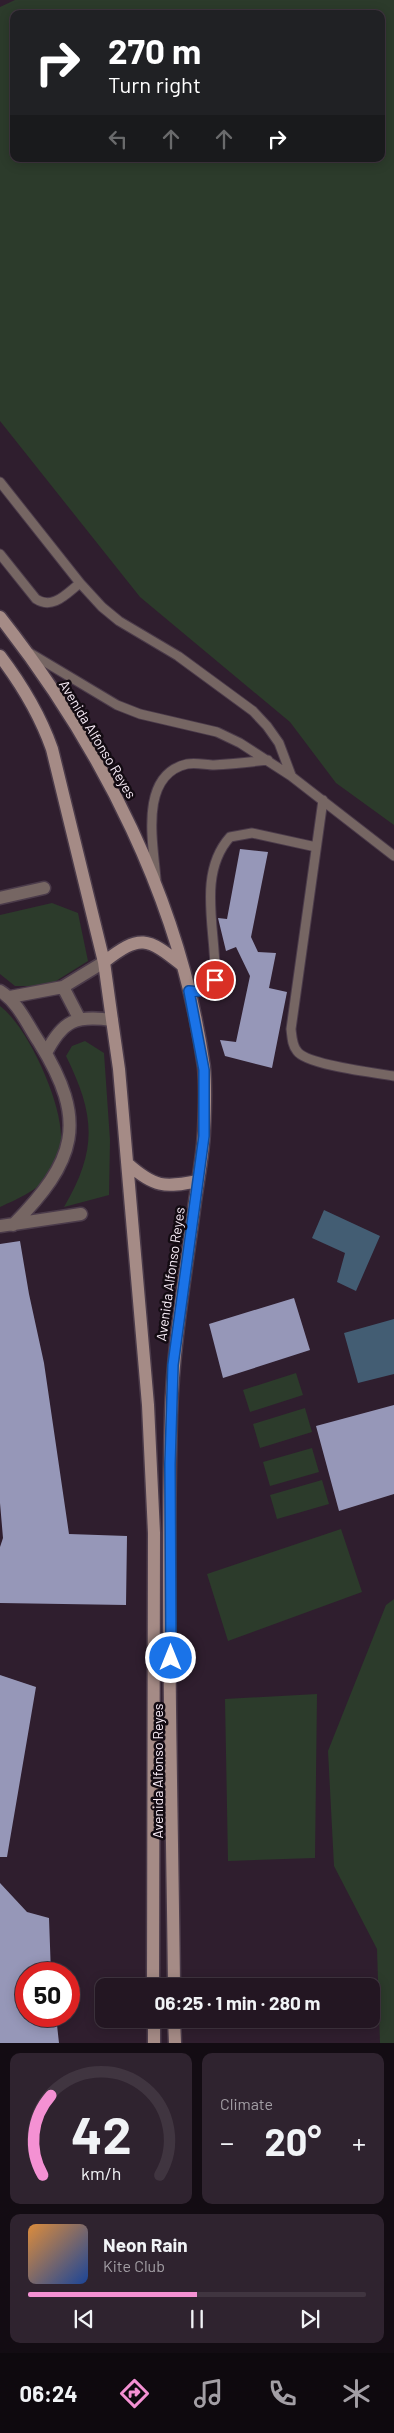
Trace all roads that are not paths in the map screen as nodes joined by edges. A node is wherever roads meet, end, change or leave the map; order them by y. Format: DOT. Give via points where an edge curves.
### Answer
graph roads {
  1 [pos="0,482"];
  2 [pos="0,554"];
  3 [pos="80,583"];
  4 [pos="0,617"];
  5 [pos="27,651"];
  6 [pos="0,656"];
  7 [pos="268,760"];
  8 [pos="291,776"];
  9 [pos="323,800"];
  10 [pos="316,847"];
  11 [pos="394,856"];
  12 [pos="44,888"];
  13 [pos="157,891"];
  14 [pos="0,898"];
  15 [pos="104,962"];
  16 [pos="182,964"];
  17 [pos="63,987"];
  18 [pos="189,991"];
  19 [pos="5,994"];
  20 [pos="79,1018"];
  21 [pos="112,1020"];
  22 [pos="46,1053"];
  23 [pos="394,1076"];
  24 [pos="128,1164"];
  25 [pos="198,1181"];
  26 [pos="82,1214"];
  27 [pos="13,1225"];
  28 [pos="0,1226"];
  29 [pos="153,1978"];
  30 [pos="174,1978"];
  31 [pos="154,2028"];
  32 [pos="174,2028"];
  33 [pos="154,2043"];
  34 [pos="175,2043"];
  1 -- 3 [label="lane"];
  2 -- 3 [label="lane" via="43,604 53,603"];
  3 -- 8 [label="lane" via="119,621 178,656 253,711 279,743"];
  4 -- 5 [label="main road, Avenida Alfonso Reyes"];
  5 -- 7 [label="lane" via="117,705 140,714 217,732"];
  5 -- 13 [label="main road, Avenida Alfonso Reyes" via="102,770 136,837"];
  6 -- 15 [label="main road, Avenida Alfonso Reyes" via="31,703 52,749"];
  7 -- 8 [label="lane"];
  7 -- 13 [label="lane" via="214,765 190,763 173,768 162,779 154,796 152,838"];
  8 -- 9 [label="lane"];
  9 -- 10 [label="lane"];
  9 -- 11 [label="lane"];
  10 -- 18 [label="lane" via="252,833 230,836 221,847 210,882 215,980 206,989"];
  10 -- 23 [label="lane" via="290,1029 292,1042 297,1052 307,1059"];
  12 -- 14 [label="street"];
  13 -- 16 [label="main road, Avenida Alfonso Reyes"];
  15 -- 16 [label="main road" via="122,948 145,942 158,945"];
  15 -- 17 [label="street"];
  15 -- 21 [label="main road, Avenida Alfonso Reyes"];
  16 -- 18 [label="main road, Avenida Alfonso Reyes"];
  17 -- 19 [label="street"];
  17 -- 20 [label="street"];
  18 -- 25 [label="main road, Avenida Alfonso Reyes" via="204,1070 204,1136"];
  19 -- 22 [label="street"];
  20 -- 21 [label="street"];
  20 -- 22 [label="street" via="63,1027"];
  21 -- 24 [label="main road, Avenida Alfonso Reyes"];
  22 -- 27 [label="street" via="70,1115 69,1144 58,1171 39,1199"];
  24 -- 25 [label="main road" via="160,1186"];
  24 -- 29 [label="main road, Avenida Alfonso Reyes" via="148,1405 154,1533"];
  25 -- 30 [label="main road, Avenida Alfonso Reyes" via="172,1384"];
  26 -- 27 [label="street"];
  27 -- 28 [label="street"];
  31 -- 33 [label="main road"];
  32 -- 34 [label="main road"];
}
